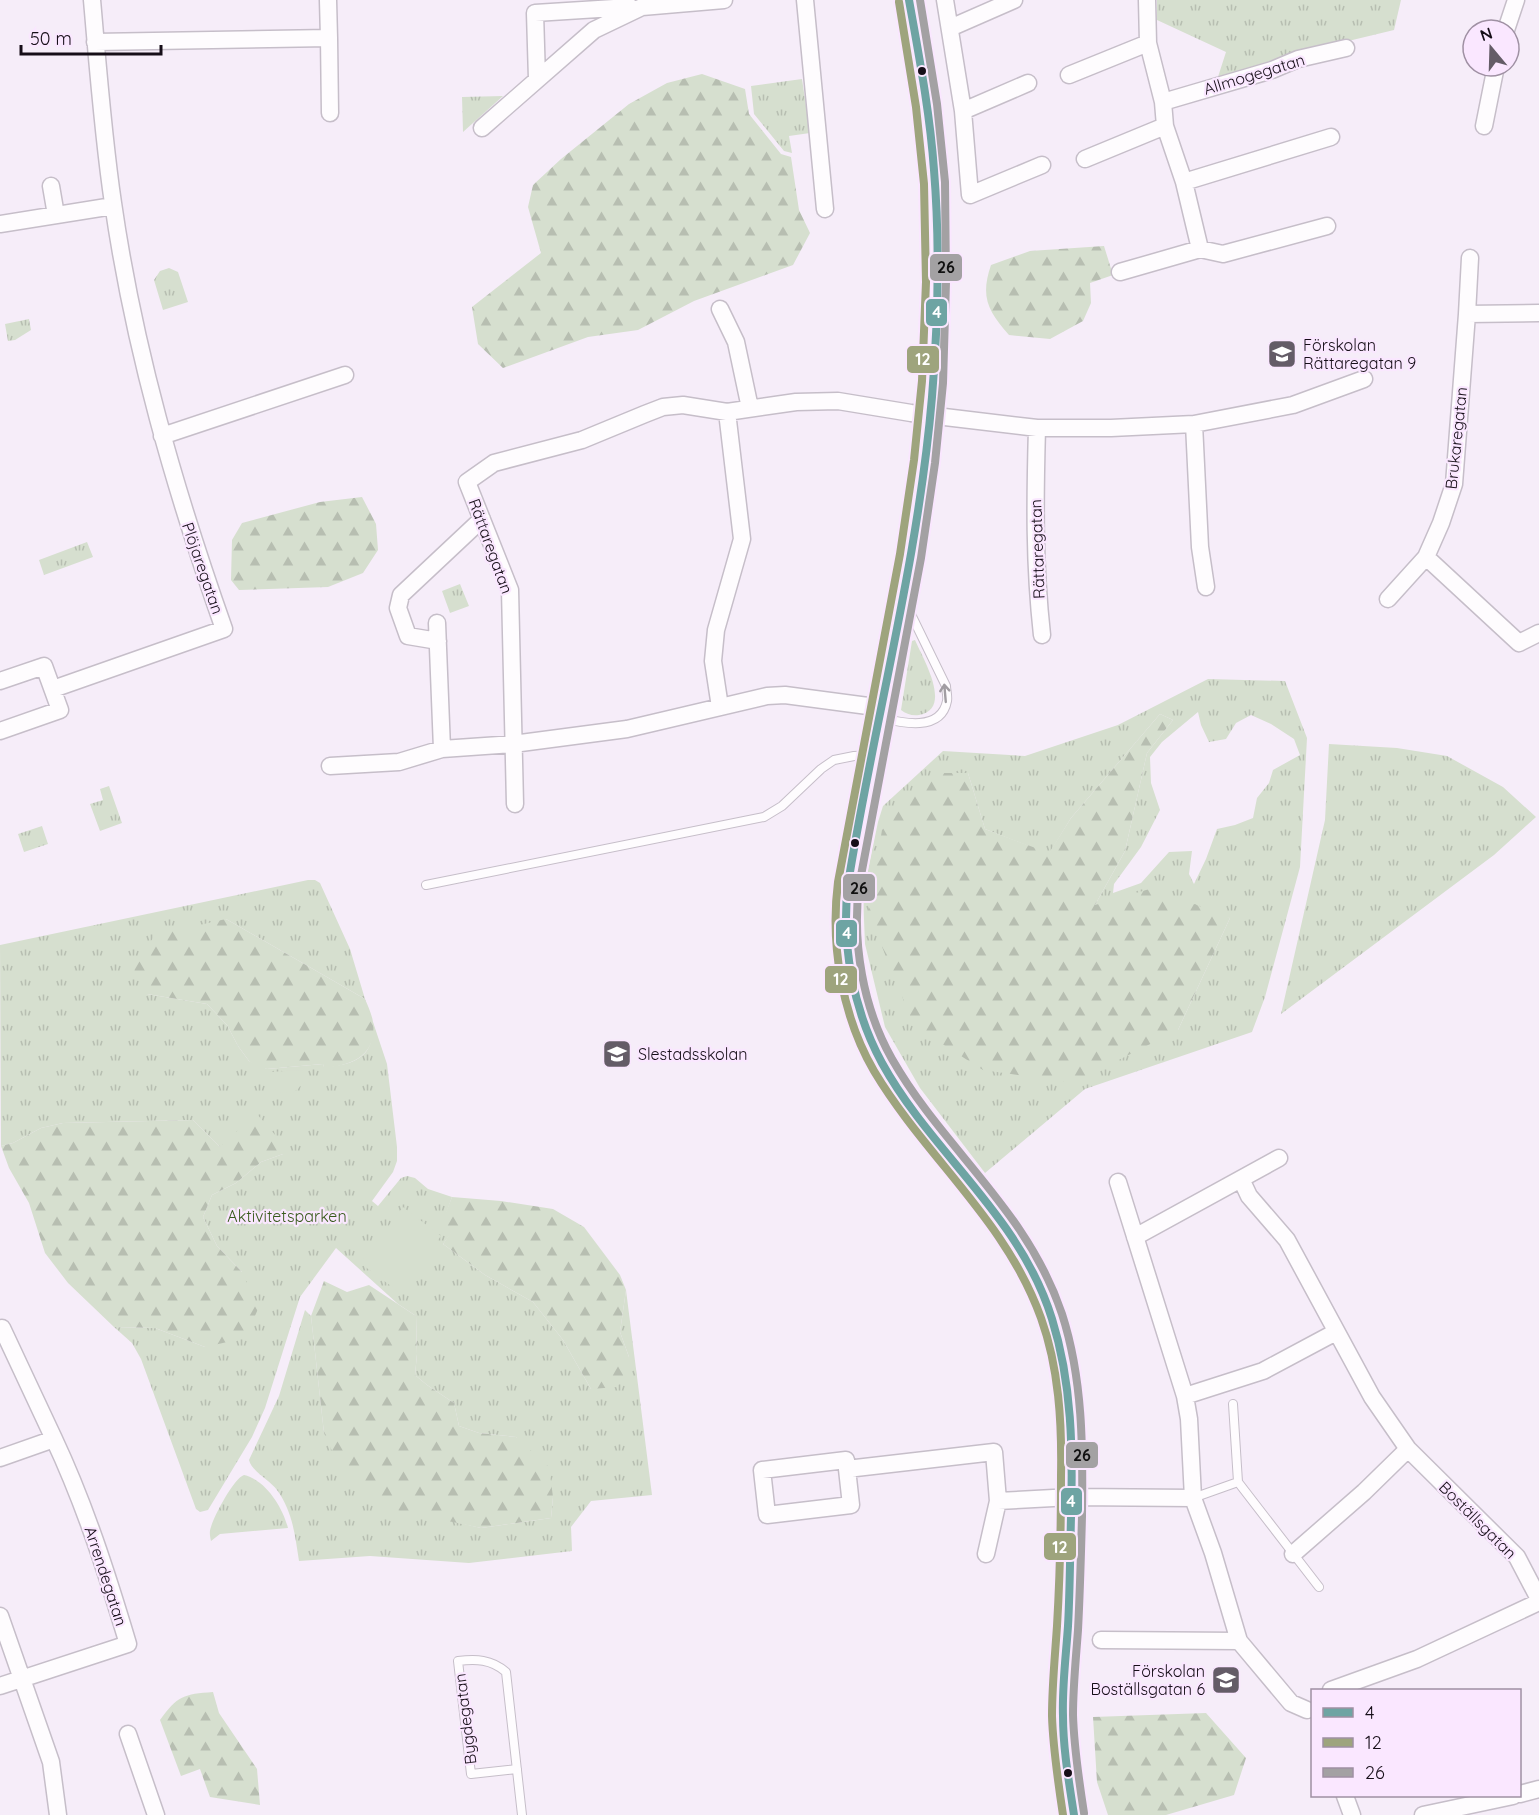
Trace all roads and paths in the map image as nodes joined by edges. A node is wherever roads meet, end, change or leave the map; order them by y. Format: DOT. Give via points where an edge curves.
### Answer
graph roads {
  1 [pos="92,0"];
  2 [pos="328,0"];
  3 [pos="724,0"];
  4 [pos="805,0"];
  5 [pos="909,0"];
  6 [pos="945,0"];
  7 [pos="1014,0"];
  8 [pos="1147,0"];
  9 [pos="1516,0"];
  10 [pos="642,6"];
  11 [pos="1510,18"];
  12 [pos="950,28"];
  13 [pos="329,38"];
  14 [pos="95,42"];
  15 [pos="1148,44"];
  16 [pos="1346,48"];
  17 [pos="1069,75"];
  18 [pos="1494,78"];
  19 [pos="537,79"];
  20 [pos="1028,83"];
  21 [pos="1163,102"];
  22 [pos="963,111"];
  23 [pos="330,113"];
  24 [pos="1165,126"];
  25 [pos="1484,126"];
  26 [pos="482,128"];
  27 [pos="1331,137"];
  28 [pos="1085,159"];
  29 [pos="1042,165"];
  30 [pos="1184,182"];
  31 [pos="51,186"];
  32 [pos="113,206"];
  33 [pos="825,209"];
  34 [pos="56,215"];
  35 [pos="0,224"];
  36 [pos="1327,226"];
  37 [pos="1200,249"];
  38 [pos="1470,258"];
  39 [pos="1119,272"];
  40 [pos="720,309"];
  41 [pos="1539,313"];
  42 [pos="1467,314"];
  43 [pos="345,375"];
  44 [pos="1364,379"];
  45 [pos="750,408"];
  46 [pos="727,412"];
  47 [pos="930,414"];
  48 [pos="1194,424"];
  49 [pos="1037,428"];
  50 [pos="162,436"];
  51 [pos="482,519"];
  52 [pos="1426,557"];
  53 [pos="1206,587"];
  54 [pos="903,597"];
  55 [pos="1388,600"];
  56 [pos="437,622"];
  57 [pos="1539,633"];
  58 [pos="1042,635"];
  59 [pos="438,641"];
  60 [pos="0,681"];
  61 [pos="52,689"];
  62 [pos="720,706"];
  63 [pos="882,713"];
  64 [pos="0,731"];
  65 [pos="513,744"];
  66 [pos="442,748"];
  67 [pos="872,755"];
  68 [pos="330,766"];
  69 [pos="515,804"];
  70 [pos="426,885"];
  71 [pos="1279,1158"];
  72 [pos="1241,1179"];
  73 [pos="1118,1182"];
  74 [pos="1135,1237"];
  75 [pos="2,1328"];
  76 [pos="1336,1332"];
  77 [pos="1185,1396"];
  78 [pos="1233,1404"];
  79 [pos="54,1439"];
  80 [pos="1408,1449"];
  81 [pos="0,1458"];
  82 [pos="847,1469"];
  83 [pos="1238,1482"];
  84 [pos="1072,1497"];
  85 [pos="1193,1498"];
  86 [pos="998,1501"];
  87 [pos="986,1554"];
  88 [pos="1293,1554"];
  89 [pos="1319,1587"];
  90 [pos="1539,1600"];
  91 [pos="0,1616"];
  92 [pos="1101,1640"];
  93 [pos="1239,1641"];
  94 [pos="22,1679"];
  95 [pos="0,1686"];
  96 [pos="1334,1689"];
  97 [pos="1311,1711"];
  98 [pos="128,1734"];
  99 [pos="517,1769"];
  100 [pos="1539,1789"];
  101 [pos="1521,1794"];
  102 [pos="1345,1797"];
  103 [pos="1508,1797"];
  104 [pos="58,1815"];
  105 [pos="156,1815"];
  106 [pos="522,1815"];
  107 [pos="1074,1815"];
  108 [pos="1352,1815"];
  109 [pos="1423,1815"];
  1 -- 14 [label="street, Plöjaregatan"];
  2 -- 13 [label="street"];
  3 -- 10 [label="street"];
  4 -- 33 [label="street"];
  5 -- 47 [label="street" via="930,123 934,175 936,264"];
  6 -- 12 [label="street"];
  7 -- 12 [label="street"];
  8 -- 15 [label="street"];
  9 -- 11 [label="street"];
  10 -- 19 [label="street" via="594,30"];
  10 -- 19 [label="street" via="535,13"];
  12 -- 22 [label="street"];
  13 -- 14 [label="street"];
  13 -- 23 [label="street"];
  14 -- 32 [label="street, Plöjaregatan"];
  15 -- 17 [label="street"];
  15 -- 21 [label="street"];
  16 -- 21 [label="street, Allmogegatan" via="1298,59"];
  18 -- 25 [label="street"];
  19 -- 26 [label="street"];
  20 -- 22 [label="street"];
  21 -- 24 [label="street"];
  22 -- 29 [label="street" via="970,195"];
  24 -- 28 [label="street"];
  24 -- 30 [label="street"];
  27 -- 30 [label="street"];
  30 -- 37 [label="street"];
  31 -- 34 [label="street"];
  32 -- 34 [label="street"];
  32 -- 50 [label="street, Plöjaregatan"];
  34 -- 35 [label="street"];
  36 -- 37 [label="street" via="1223,254"];
  37 -- 39 [label="street"];
  38 -- 42 [label="street, Brukaregatan"];
  40 -- 45 [label="street" via="736,342"];
  41 -- 42 [label="street"];
  42 -- 52 [label="street, Brukaregatan" via="1454,484"];
  43 -- 50 [label="street"];
  44 -- 48 [label="street, Rättaregatan" via="1293,405"];
  45 -- 46 [label="street, Rättaregatan"];
  45 -- 47 [label="street, Rättaregatan" via="838,401"];
  46 -- 51 [label="street, Rättaregatan" via="683,405 663,407 582,440 494,463 467,482"];
  46 -- 62 [label="street" via="742,538 716,630 713,661"];
  47 -- 49 [label="street, Rättaregatan"];
  47 -- 54 [label="street"];
  48 -- 49 [label="street, Rättaregatan"];
  48 -- 53 [label="street" via="1200,547"];
  49 -- 58 [label="street, Rättaregatan" via="1034,507"];
  50 -- 61 [label="street, Plöjaregatan" via="190,533 224,629"];
  51 -- 59 [label="street" via="401,595 398,608 408,636"];
  51 -- 65 [label="street, Rättaregatan" via="510,590"];
  52 -- 55 [label="street, Brukaregatan"];
  52 -- 57 [label="street" via="1519,643"];
  54 -- 63 [label="street"];
  63 -- 54 [label="lane, one-way" via="911,725 924,723 940,714 947,701 946,686"];
  56 -- 59 [label="street"];
  59 -- 66 [label="street"];
  60 -- 61 [label="street" via="44,666"];
  61 -- 64 [label="street" via="60,710"];
  62 -- 63 [label="street" via="785,695"];
  62 -- 65 [label="street" via="627,729"];
  63 -- 67 [label="street"];
  65 -- 66 [label="street"];
  65 -- 69 [label="street, Rättaregatan"];
  66 -- 68 [label="street" via="399,762"];
  67 -- 70 [label="lane" via="834,760 764,817"];
  67 -- 84 [label="street" via="846,916 849,960 858,1002 883,1065 1002,1220 1040,1287 1053,1320 1069,1387"];
  71 -- 72 [label="street"];
  72 -- 74 [label="street"];
  72 -- 76 [label="street, Boställsgatan" via="1249,1196 1287,1240"];
  73 -- 74 [label="street"];
  74 -- 77 [label="street"];
  75 -- 79 [label="street, Arrendegatan"];
  76 -- 77 [label="street" via="1263,1371"];
  76 -- 80 [label="street, Boställsgatan" via="1372,1397"];
  77 -- 85 [label="street"];
  78 -- 83 [label="lane"];
  79 -- 81 [label="street"];
  79 -- 94 [label="street, Arrendegatan" via="75,1484 128,1644"];
  80 -- 88 [label="street"];
  80 -- 90 [label="street, Boställsgatan" via="1517,1557"];
  82 -- 82 [label="street" via="846,1460 762,1470 767,1515 851,1505"];
  82 -- 86 [label="street" via="994,1452"];
  83 -- 85 [label="lane"];
  83 -- 88 [label="lane"];
  84 -- 85 [label="street"];
  84 -- 86 [label="street"];
  84 -- 107 [label="street" via="1063,1710"];
  85 -- 93 [label="street"];
  86 -- 87 [label="street"];
  88 -- 89 [label="lane"];
  90 -- 96 [label="street, Boställsgatan" via="1417,1659"];
  91 -- 94 [label="street"];
  92 -- 93 [label="street"];
  93 -- 97 [label="street" via="1291,1703"];
  94 -- 95 [label="street, Arrendegatan"];
  94 -- 104 [label="street" via="51,1762"];
  98 -- 105 [label="street"];
  99 -- 99 [label="lane, Bygdegatan" via="506,1672 478,1658 458,1661 471,1773"];
  99 -- 106 [label="lane, Bygdegatan"];
  100 -- 101 [label="street"];
  102 -- 108 [label="street"];
  103 -- 109 [label="street"];
}
